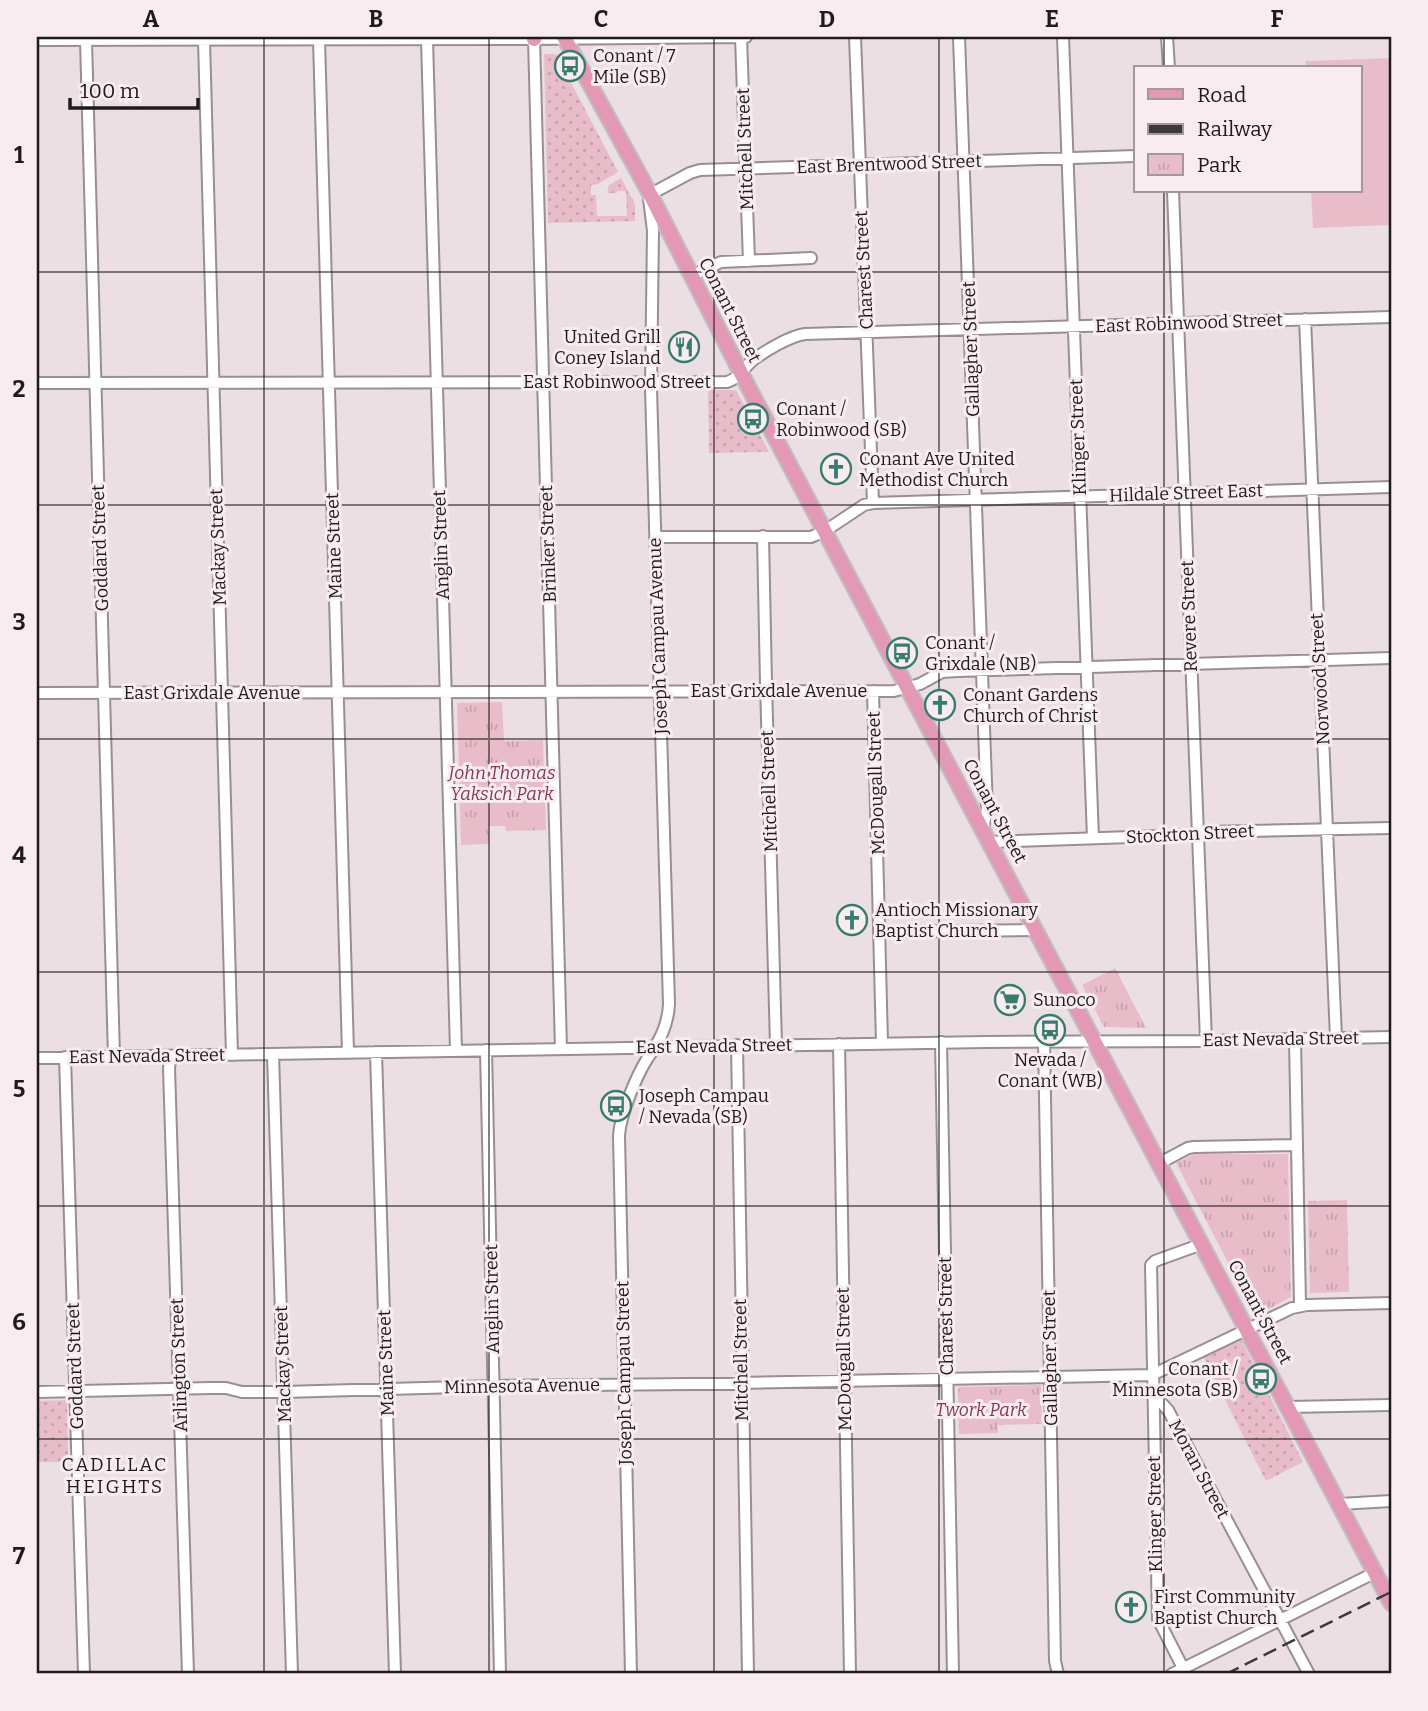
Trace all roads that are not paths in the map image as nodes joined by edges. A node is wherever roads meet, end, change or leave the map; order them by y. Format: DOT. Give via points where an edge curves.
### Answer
graph roads {
  1 [pos="565,37"];
  2 [pos="581,37"];
  3 [pos="719,37"];
  4 [pos="743,37"];
  5 [pos="855,37"];
  6 [pos="959,37"];
  7 [pos="1063,37"];
  8 [pos="1167,37"];
  9 [pos="111,38"];
  10 [pos="240,38"];
  11 [pos="368,38"];
  12 [pos="534,38"];
  13 [pos="37,40"];
  14 [pos="86,40"];
  15 [pos="204,40"];
  16 [pos="320,40"];
  17 [pos="427,40"];
  18 [pos="1169,66"];
  19 [pos="1134,156"];
  20 [pos="1068,159"];
  21 [pos="964,162"];
  22 [pos="860,165"];
  23 [pos="746,169"];
  24 [pos="1173,192"];
  25 [pos="649,193"];
  26 [pos="811,258"];
  27 [pos="749,261"];
  28 [pos="691,276"];
  29 [pos="1391,317"];
  30 [pos="1305,320"];
  31 [pos="1178,323"];
  32 [pos="1074,326"];
  33 [pos="970,330"];
  34 [pos="867,332"];
  35 [pos="741,373"];
  36 [pos="329,382"];
  37 [pos="436,382"];
  38 [pos="543,382"];
  39 [pos="651,382"];
  40 [pos="37,383"];
  41 [pos="95,383"];
  42 [pos="214,383"];
  43 [pos="1391,488"];
  44 [pos="1311,490"];
  45 [pos="1184,494"];
  46 [pos="1080,497"];
  47 [pos="976,500"];
  48 [pos="873,503"];
  49 [pos="825,531"];
  50 [pos="762,536"];
  51 [pos="655,537"];
  52 [pos="1391,658"];
  53 [pos="1319,660"];
  54 [pos="1191,664"];
  55 [pos="1087,667"];
  56 [pos="983,670"];
  57 [pos="908,688"];
  58 [pos="873,691"];
  59 [pos="338,692"];
  60 [pos="445,692"];
  61 [pos="552,692"];
  62 [pos="659,692"];
  63 [pos="766,692"];
  64 [pos="37,693"];
  65 [pos="104,693"];
  66 [pos="222,693"];
  67 [pos="1391,828"];
  68 [pos="1326,829"];
  69 [pos="1198,834"];
  70 [pos="986,835"];
  71 [pos="1094,838"];
  72 [pos="1036,930"];
  73 [pos="880,932"];
  74 [pos="1391,1037"];
  75 [pos="1336,1038"];
  76 [pos="1295,1039"];
  77 [pos="1044,1041"];
  78 [pos="1095,1041"];
  79 [pos="1206,1041"];
  80 [pos="941,1042"];
  81 [pos="839,1044"];
  82 [pos="883,1044"];
  83 [pos="737,1045"];
  84 [pos="776,1045"];
  85 [pos="656,1047"];
  86 [pos="561,1049"];
  87 [pos="456,1050"];
  88 [pos="486,1050"];
  89 [pos="348,1052"];
  90 [pos="376,1052"];
  91 [pos="273,1054"];
  92 [pos="232,1055"];
  93 [pos="171,1056"];
  94 [pos="65,1057"];
  95 [pos="114,1057"];
  96 [pos="37,1058"];
  97 [pos="639,1075"];
  98 [pos="1297,1145"];
  99 [pos="1160,1163"];
  100 [pos="1202,1244"];
  101 [pos="1391,1303"];
  102 [pos="1300,1306"];
  103 [pos="1247,1329"];
  104 [pos="1152,1375"];
  105 [pos="1050,1377"];
  106 [pos="947,1378"];
  107 [pos="844,1381"];
  108 [pos="742,1383"];
  109 [pos="624,1385"];
  110 [pos="494,1386"];
  111 [pos="180,1389"];
  112 [pos="386,1389"];
  113 [pos="76,1391"];
  114 [pos="37,1392"];
  115 [pos="284,1392"];
  116 [pos="1153,1394"];
  117 [pos="1391,1405"];
  118 [pos="1289,1407"];
  119 [pos="1391,1501"];
  120 [pos="1340,1504"];
  121 [pos="1376,1572"];
  122 [pos="1391,1603"];
  123 [pos="1280,1620"];
  124 [pos="1183,1668"];
  125 [pos="84,1674"];
  126 [pos="188,1674"];
  127 [pos="292,1674"];
  128 [pos="395,1674"];
  129 [pos="500,1674"];
  130 [pos="631,1674"];
  131 [pos="747,1674"];
  132 [pos="850,1674"];
  133 [pos="953,1674"];
  134 [pos="1058,1674"];
  135 [pos="1172,1674"];
  136 [pos="1309,1674"];
  1 -- 2 [label="street"];
  1 -- 12 [label="street"];
  1 -- 25 [label="main road, Conant Street"];
  2 -- 3 [label="street"];
  3 -- 4 [label="street"];
  4 -- 23 [label="street, Mitchell Street"];
  5 -- 22 [label="street, Charest Street"];
  6 -- 21 [label="street, Gallagher Street"];
  7 -- 20 [label="street, Klinger Street"];
  8 -- 18 [label="street"];
  9 -- 14 [label="street"];
  9 -- 15 [label="street"];
  10 -- 15 [label="street"];
  10 -- 16 [label="street"];
  11 -- 16 [label="street"];
  11 -- 17 [label="street"];
  12 -- 17 [label="street"];
  12 -- 38 [label="street, Brinker Street"];
  13 -- 14 [label="street"];
  14 -- 41 [label="street, Goddard Street"];
  15 -- 42 [label="street, Mackay Street"];
  16 -- 36 [label="street, Maine Street"];
  17 -- 37 [label="street, Anglin Street"];
  19 -- 20 [label="street, East Brentwood Street"];
  20 -- 21 [label="street, East Brentwood Street"];
  20 -- 32 [label="street, Klinger Street"];
  21 -- 22 [label="street, East Brentwood Street"];
  21 -- 33 [label="street, Gallagher Street"];
  22 -- 23 [label="street, East Brentwood Street"];
  22 -- 34 [label="street, Charest Street"];
  23 -- 25 [label="street, East Brentwood Street" via="695,171"];
  23 -- 27 [label="street, Mitchell Street"];
  24 -- 31 [label="street, Revere Street"];
  25 -- 28 [label="main road, Conant Street"];
  25 -- 39 [label="street, Joseph Campau Avenue" via="653,231"];
  26 -- 27 [label="street"];
  27 -- 28 [label="street" via="721,262"];
  28 -- 35 [label="main road, Conant Street"];
  29 -- 30 [label="street, East Robinwood Street"];
  30 -- 31 [label="street, East Robinwood Street"];
  30 -- 44 [label="street, Norwood Street"];
  31 -- 32 [label="street, East Robinwood Street"];
  31 -- 45 [label="street, Revere Street"];
  32 -- 33 [label="street, East Robinwood Street"];
  32 -- 46 [label="street, Klinger Street"];
  33 -- 34 [label="street, East Robinwood Street"];
  33 -- 47 [label="street, Gallagher Street"];
  34 -- 35 [label="street, East Robinwood Street" via="798,335 753,360"];
  34 -- 48 [label="street, Charest Street"];
  35 -- 39 [label="street, East Robinwood Street" via="727,382"];
  35 -- 49 [label="main road, Conant Street"];
  36 -- 37 [label="street, East Robinwood Street"];
  36 -- 42 [label="street, East Robinwood Street"];
  36 -- 59 [label="street, Maine Street"];
  37 -- 38 [label="street, East Robinwood Street"];
  37 -- 60 [label="street, Anglin Street"];
  38 -- 39 [label="street, East Robinwood Street"];
  38 -- 61 [label="street, Brinker Street"];
  39 -- 51 [label="street, Joseph Campau Avenue"];
  40 -- 41 [label="street, East Robinwood Street"];
  41 -- 42 [label="street, East Robinwood Street"];
  41 -- 65 [label="street, Goddard Street"];
  42 -- 66 [label="street, Mackay Street"];
  43 -- 44 [label="street, Hildale Street East"];
  44 -- 45 [label="street, Hildale Street East"];
  44 -- 53 [label="street, Norwood Street"];
  45 -- 46 [label="street, Hildale Street East"];
  45 -- 54 [label="street, Revere Street"];
  46 -- 47 [label="street, Hildale Street East"];
  46 -- 55 [label="street, Klinger Street"];
  47 -- 48 [label="street, Hildale Street East"];
  47 -- 56 [label="street, Gallagher Street"];
  48 -- 49 [label="street, Hildale Street East"];
  49 -- 50 [label="street, Hildale Street East" via="811,537"];
  49 -- 57 [label="main road, Conant Street"];
  50 -- 51 [label="street, Hildale Street East"];
  50 -- 63 [label="street, Mitchell Street"];
  51 -- 62 [label="street, Joseph Campau Avenue"];
  52 -- 53 [label="street, East Grixdale Avenue"];
  53 -- 54 [label="street, East Grixdale Avenue"];
  53 -- 68 [label="street, Norwood Street"];
  54 -- 55 [label="street, East Grixdale Avenue"];
  54 -- 69 [label="street, Revere Street"];
  55 -- 56 [label="street, East Grixdale Avenue"];
  55 -- 71 [label="street, Klinger Street"];
  56 -- 57 [label="street, East Grixdale Avenue" via="942,672"];
  56 -- 70 [label="street, Gallagher Street"];
  57 -- 58 [label="street, East Grixdale Avenue"];
  57 -- 70 [label="main road, Conant Street"];
  58 -- 63 [label="street, East Grixdale Avenue"];
  58 -- 73 [label="street, McDougall Street"];
  59 -- 60 [label="street, East Grixdale Avenue"];
  59 -- 66 [label="street, East Grixdale Avenue"];
  59 -- 89 [label="street, Maine Street"];
  60 -- 61 [label="street, East Grixdale Avenue"];
  60 -- 87 [label="street, Anglin Street"];
  61 -- 62 [label="street, East Grixdale Avenue"];
  61 -- 86 [label="street, Brinker Street"];
  62 -- 63 [label="street, East Grixdale Avenue"];
  62 -- 85 [label="street, Joseph Campau Avenue" via="669,1004"];
  63 -- 84 [label="street, Mitchell Street"];
  64 -- 65 [label="street, East Grixdale Avenue"];
  65 -- 66 [label="street, East Grixdale Avenue"];
  65 -- 95 [label="street, Goddard Street"];
  66 -- 92 [label="street, Mackay Street"];
  67 -- 68 [label="street, Stockton Street"];
  68 -- 69 [label="street, Stockton Street"];
  68 -- 75 [label="street, Norwood Street"];
  69 -- 71 [label="street, Stockton Street"];
  69 -- 79 [label="street, Revere Street"];
  70 -- 71 [label="street, Stockton Street"];
  70 -- 72 [label="main road, Conant Street"];
  72 -- 73 [label="street"];
  72 -- 78 [label="main road, Conant Street"];
  73 -- 82 [label="street, McDougall Street"];
  74 -- 75 [label="street, East Nevada Street"];
  75 -- 76 [label="street, East Nevada Street"];
  76 -- 79 [label="street, East Nevada Street"];
  76 -- 98 [label="street"];
  77 -- 78 [label="street, East Nevada Street"];
  77 -- 80 [label="street, East Nevada Street"];
  77 -- 105 [label="street, Gallagher Street"];
  78 -- 79 [label="street, East Nevada Street"];
  78 -- 99 [label="main road, Conant Street"];
  80 -- 82 [label="street, East Nevada Street"];
  80 -- 106 [label="street, Charest Street"];
  81 -- 82 [label="street, East Nevada Street"];
  81 -- 84 [label="street, East Nevada Street"];
  81 -- 107 [label="street, McDougall Street"];
  83 -- 84 [label="street, East Nevada Street"];
  83 -- 85 [label="street, East Nevada Street"];
  83 -- 108 [label="street, Mitchell Street"];
  85 -- 86 [label="street, East Nevada Street"];
  85 -- 97 [label="street, Joseph Campau Avenue"];
  86 -- 88 [label="street, East Nevada Street"];
  87 -- 88 [label="street, East Nevada Street"];
  87 -- 90 [label="street, East Nevada Street"];
  88 -- 110 [label="street, Anglin Street"];
  89 -- 90 [label="street, East Nevada Street"];
  89 -- 91 [label="street, East Nevada Street"];
  90 -- 112 [label="street, Maine Street"];
  91 -- 92 [label="street, East Nevada Street"];
  91 -- 115 [label="street, Mackay Street"];
  92 -- 93 [label="street, East Nevada Street"];
  93 -- 95 [label="street, East Nevada Street"];
  93 -- 111 [label="street, Arlington Street"];
  94 -- 95 [label="street, East Nevada Street"];
  94 -- 96 [label="street, East Nevada Street"];
  94 -- 113 [label="street, Goddard Street"];
  97 -- 109 [label="street, Joseph Campau Street" via="619,1131"];
  98 -- 99 [label="street" via="1194,1147"];
  98 -- 102 [label="street"];
  99 -- 100 [label="main road, Conant Street"];
  100 -- 103 [label="main road, Conant Street"];
  100 -- 104 [label="street" via="1151,1265"];
  101 -- 102 [label="street"];
  102 -- 103 [label="street"];
  103 -- 104 [label="street"];
  103 -- 118 [label="main road, Conant Street"];
  104 -- 105 [label="street, Minnesota Avenue"];
  104 -- 116 [label="street"];
  105 -- 106 [label="street, Minnesota Avenue"];
  105 -- 134 [label="street, Gallagher Street"];
  106 -- 107 [label="street, Minnesota Avenue"];
  106 -- 133 [label="street, Charest Street"];
  107 -- 108 [label="street, Minnesota Avenue"];
  107 -- 132 [label="street, McDougall Street"];
  108 -- 109 [label="street, Minnesota Avenue"];
  108 -- 131 [label="street, Mitchell Street"];
  109 -- 110 [label="street, Minnesota Avenue"];
  109 -- 130 [label="street, Joseph Campau Street"];
  110 -- 112 [label="street, Minnesota Avenue"];
  110 -- 129 [label="street, Anglin Street"];
  111 -- 113 [label="street, Minnesota Avenue"];
  111 -- 115 [label="street, Minnesota Avenue"];
  111 -- 126 [label="street, Arlington Street"];
  112 -- 115 [label="street, Minnesota Avenue"];
  112 -- 128 [label="street, Maine Street"];
  113 -- 114 [label="street, Minnesota Avenue"];
  113 -- 125 [label="street, Goddard Street"];
  115 -- 127 [label="street, Mackay Street"];
  116 -- 123 [label="street, Moran Street" via="1168,1410"];
  116 -- 124 [label="street, Klinger Street" via="1158,1619"];
  117 -- 118 [label="street"];
  118 -- 120 [label="main road, Conant Street"];
  119 -- 120 [label="street"];
  120 -- 121 [label="main road, Conant Street"];
  121 -- 122 [label="main road, Conant Street"];
  121 -- 123 [label="street"];
  123 -- 124 [label="street"];
  123 -- 136 [label="street, Moran Street"];
  124 -- 135 [label="street"];
}
